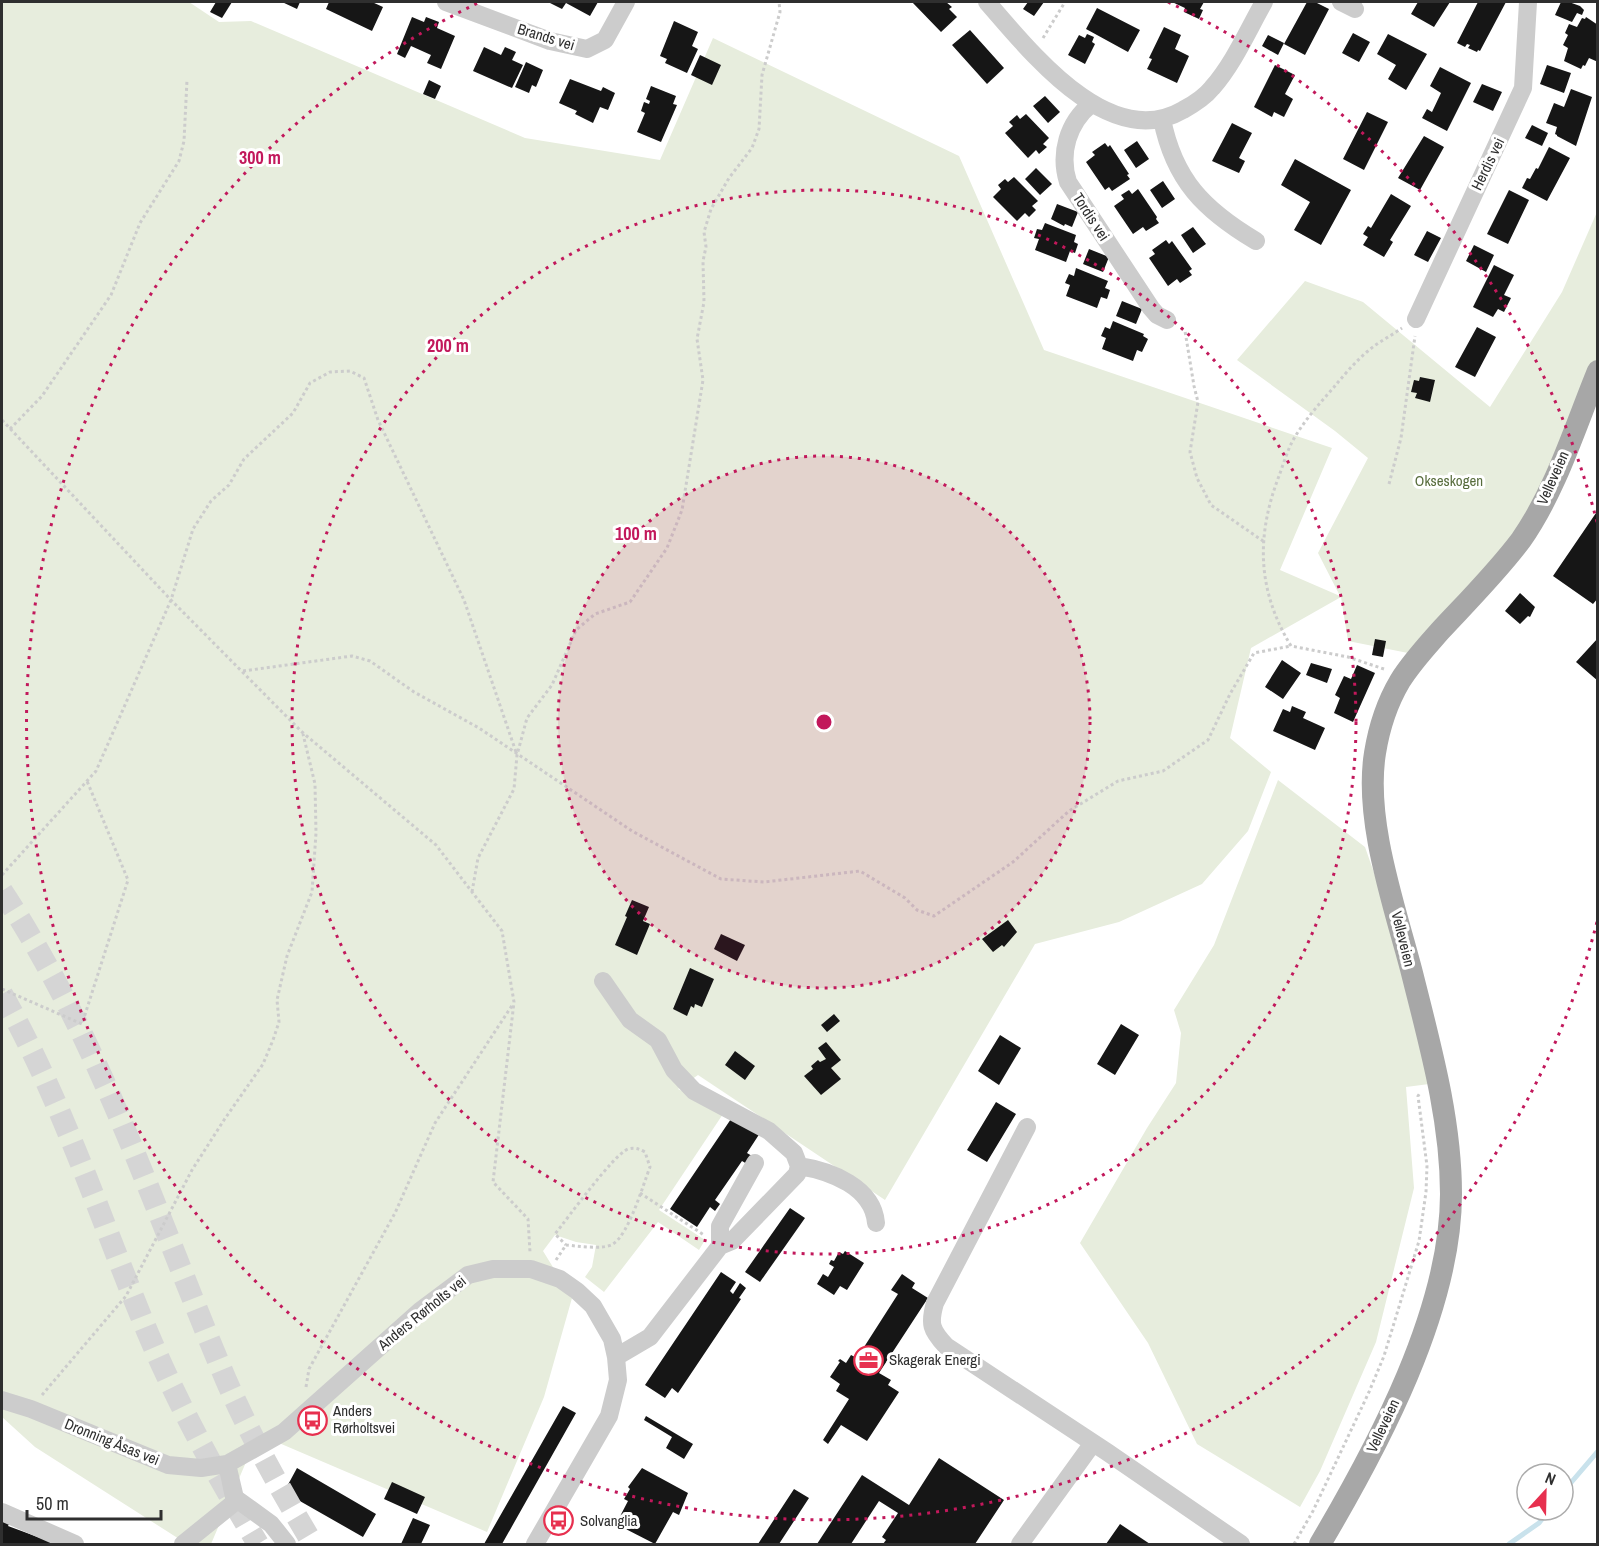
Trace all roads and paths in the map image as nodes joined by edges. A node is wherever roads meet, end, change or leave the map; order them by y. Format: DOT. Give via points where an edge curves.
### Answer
graph roads {
  1 [pos="446,2"];
  2 [pos="626,2"];
  3 [pos="779,2"];
  4 [pos="987,2"];
  5 [pos="1065,2"];
  6 [pos="1264,2"];
  7 [pos="1528,2"];
  8 [pos="1034,53"];
  9 [pos="187,80"];
  10 [pos="1091,104"];
  11 [pos="1162,119"];
  12 [pos="1256,241"];
  13 [pos="1167,320"];
  14 [pos="1416,320"];
  15 [pos="1598,371"];
  16 [pos="2,421"];
  17 [pos="10,429"];
  18 [pos="1389,484"];
  19 [pos="1263,542"];
  20 [pos="171,600"];
  21 [pos="1291,646"];
  22 [pos="243,670"];
  23 [pos="1401,679"];
  24 [pos="302,732"];
  25 [pos="517,755"];
  26 [pos="87,781"];
  27 [pos="2,875"];
  28 [pos="472,892"];
  29 [pos="603,981"];
  30 [pos="2,989"];
  31 [pos="514,1002"];
  32 [pos="1437,1083"];
  33 [pos="1028,1127"];
  34 [pos="754,1163"];
  35 [pos="799,1166"];
  36 [pos="640,1193"];
  37 [pos="876,1223"];
  38 [pos="566,1245"];
  39 [pos="720,1246"];
  40 [pos="553,1264"];
  41 [pos="531,1269"];
  42 [pos="616,1357"];
  43 [pos="2,1400"];
  44 [pos="31,1409"];
  45 [pos="303,1416"];
  46 [pos="1093,1443"];
  47 [pos="227,1464"];
  48 [pos="2,1512"];
  49 [pos="75,1545"];
  50 [pos="183,1545"];
  51 [pos="287,1545"];
  52 [pos="535,1545"];
  53 [pos="1020,1545"];
  54 [pos="1240,1545"];
  55 [pos="1294,1545"];
  56 [pos="1320,1545"];
  1 -- 2 [label="street, Brands vei" via="550,41 587,49 605,40"];
  3 -- 25 [label="path" via="780,12 762,75 759,129 752,148 711,209 704,232 704,302 697,339 703,380 682,510 667,548 630,602 595,614 576,630 552,685 527,718"];
  4 -- 8 [label="street"];
  5 -- 8 [label="path"];
  6 -- 11 [label="street" via="1212,88 1199,101"];
  7 -- 14 [label="street, Herdis vei" via="1523,88"];
  8 -- 10 [label="street"];
  9 -- 17 [label="path" via="184,141 179,161 140,223 111,295 42,396"];
  10 -- 11 [label="street" via="1124,117"];
  10 -- 13 [label="street, Tordis vei" via="1080,114 1069,137 1064,159 1068,182 1151,308"];
  11 -- 12 [label="street" via="1179,171 1194,192 1216,214"];
  13 -- 19 [label="path" via="1185,331 1198,402 1190,452 1197,478 1211,505"];
  14 -- 18 [label="path" via="1401,438"];
  14 -- 19 [label="path" via="1368,351 1301,428 1291,443 1271,498"];
  15 -- 23 [label="main road, Velleveien" via="1530,526"];
  16 -- 17 [label="path"];
  17 -- 20 [label="path"];
  19 -- 21 [label="path" via="1263,566 1272,608"];
  20 -- 22 [label="path"];
  20 -- 25 [label="path" via="193,529 211,501 229,484 244,459 292,413 310,383 330,372 350,370 364,378 378,420 464,600"];
  20 -- 26 [label="path" via="108,746"];
  21 -- 23 [label="path" via="1366,662"];
  21 -- 25 [label="path" via="1254,653 1208,740 1163,771 1118,781 1069,811 1013,862 934,916 917,910 905,897 860,871 764,882 721,879 632,831"];
  22 -- 24 [label="path"];
  22 -- 25 [label="path" via="352,656 370,661"];
  23 -- 32 [label="main road, Velleveien" via="1379,735 1372,780 1373,808"];
  24 -- 28 [label="path" via="436,845"];
  24 -- 44 [label="path" via="315,784 312,892 287,956 277,1000 279,1022 263,1064 192,1170 126,1296"];
  25 -- 28 [label="path" via="514,789 478,858"];
  26 -- 27 [label="path"];
  26 -- 30 [label="path" via="128,880 82,1024"];
  28 -- 31 [label="path" via="502,931"];
  29 -- 35 [label="street" via="630,1020 658,1040 674,1070 693,1091 769,1131 794,1153"];
  31 -- 41 [label="path" via="493,1182 528,1219"];
  31 -- 45 [label="path" via="435,1123 395,1213 309,1369"];
  32 -- 55 [label="path" via="1423,1088 1418,1096 1426,1192 1419,1241 1384,1356"];
  32 -- 56 [label="main road, Velleveien" via="1451,1194 1439,1284 1394,1405"];
  33 -- 46 [label="street" via="934,1303 930,1319 935,1334 946,1346"];
  34 -- 39 [label="street" via="720,1226"];
  35 -- 37 [label="street" via="815,1168 858,1189 872,1205"];
  35 -- 39 [label="street" via="797,1174 732,1241"];
  36 -- 38 [label="path" via="613,1245"];
  36 -- 38 [label="path" via="650,1167 649,1159 638,1148 629,1149 607,1169 555,1234"];
  36 -- 39 [label="path"];
  38 -- 40 [label="path"];
  39 -- 42 [label="street" via="650,1337"];
  41 -- 42 [label="street, Anders Rørholts vei" via="560,1279 593,1306 612,1340"];
  41 -- 45 [label="street, Anders Rørholts vei" via="493,1269 468,1275 420,1311"];
  42 -- 52 [label="street, Anders Rørholts vei" via="618,1380 609,1416"];
  43 -- 44 [label="street, Dronning Åsas vei"];
  44 -- 47 [label="street, Dronning Åsas vei" via="168,1465 201,1468"];
  45 -- 47 [label="street, Anders Rørholts vei" via="284,1432"];
  46 -- 53 [label="street"];
  46 -- 54 [label="street"];
  47 -- 50 [label="street" via="235,1502"];
  47 -- 51 [label="street" via="235,1498 271,1524"];
  48 -- 49 [label="street"];
}
